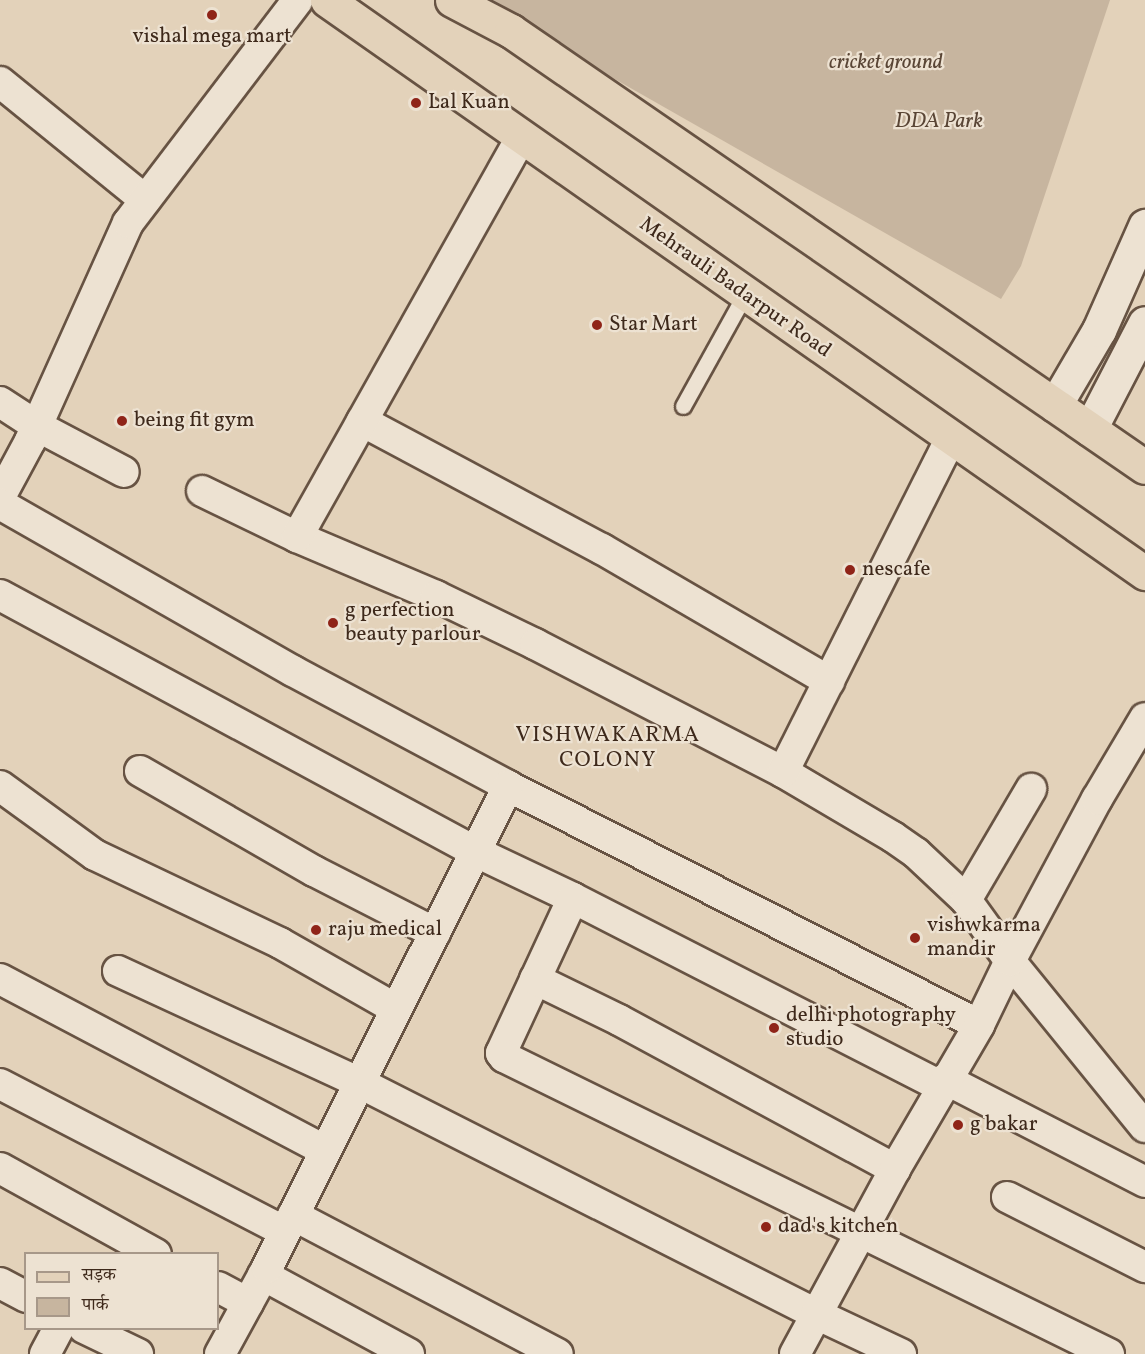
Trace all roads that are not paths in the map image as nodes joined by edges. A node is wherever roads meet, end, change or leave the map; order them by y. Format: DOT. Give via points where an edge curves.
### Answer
graph roads {
  1 [pos="298,0"];
  2 [pos="327,0"];
  3 [pos="452,0"];
  4 [pos="0,82"];
  5 [pos="521,138"];
  6 [pos="145,200"];
  7 [pos="1145,226"];
  8 [pos="745,294"];
  9 [pos="1143,331"];
  10 [pos="0,402"];
  11 [pos="1055,405"];
  12 [pos="683,406"];
  13 [pos="362,421"];
  14 [pos="37,426"];
  15 [pos="1090,429"];
  16 [pos="951,438"];
  17 [pos="1145,466"];
  18 [pos="124,472"];
  19 [pos="202,491"];
  20 [pos="0,497"];
  21 [pos="0,504"];
  22 [pos="297,537"];
  23 [pos="1145,573"];
  24 [pos="0,595"];
  25 [pos="829,681"];
  26 [pos="1145,717"];
  27 [pos="140,771"];
  28 [pos="783,772"];
  29 [pos="0,786"];
  30 [pos="508,786"];
  31 [pos="1031,789"];
  32 [pos="476,852"];
  33 [pos="573,898"];
  34 [pos="966,900"];
  35 [pos="435,933"];
  36 [pos="1010,961"];
  37 [pos="118,971"];
  38 [pos="0,979"];
  39 [pos="535,979"];
  40 [pos="396,1009"];
  41 [pos="979,1025"];
  42 [pos="360,1083"];
  43 [pos="943,1083"];
  44 [pos="0,1084"];
  45 [pos="1145,1126"];
  46 [pos="324,1150"];
  47 [pos="0,1168"];
  48 [pos="895,1169"];
  49 [pos="1145,1182"];
  50 [pos="1007,1197"];
  51 [pos="289,1223"];
  52 [pos="862,1231"];
  53 [pos="107,1242"];
  54 [pos="148,1252"];
  55 [pos="1145,1267"];
  56 [pos="263,1275"];
  57 [pos="0,1283"];
  58 [pos="219,1288"];
  59 [pos="24,1296"];
  60 [pos="248,1303"];
  61 [pos="816,1314"];
  62 [pos="58,1330"];
  63 [pos="86,1330"];
  64 [pos="231,1350"];
  65 [pos="45,1354"];
  66 [pos="138,1354"];
  67 [pos="409,1354"];
  68 [pos="558,1354"];
  69 [pos="795,1354"];
  70 [pos="901,1354"];
  71 [pos="1109,1354"];
  1 -- 6 [label="street"];
  2 -- 5 [label="main road, Mehrauli Badarpur Road"];
  3 -- 11 [label="main road" via="511,31"];
  4 -- 6 [label="street"];
  5 -- 8 [label="main road, Mehrauli Badarpur Road"];
  5 -- 13 [label="street"];
  6 -- 14 [label="street" via="119,237"];
  7 -- 11 [label="street" via="1099,330"];
  8 -- 12 [label="lane"];
  8 -- 16 [label="main road, Mehrauli Badarpur Road"];
  9 -- 15 [label="street"];
  10 -- 14 [label="street"];
  11 -- 15 [label="main road"];
  13 -- 22 [label="street"];
  13 -- 25 [label="street" via="602,549"];
  14 -- 18 [label="street"];
  14 -- 20 [label="street"];
  15 -- 17 [label="main road"];
  16 -- 23 [label="main road, Mehrauli Badarpur Road"];
  16 -- 25 [label="street"];
  19 -- 22 [label="street"];
  21 -- 30 [label="street" via="293,671"];
  22 -- 28 [label="street" via="436,596"];
  24 -- 32 [label="street"];
  25 -- 28 [label="street"];
  26 -- 36 [label="street"];
  27 -- 35 [label="street" via="314,871"];
  28 -- 34 [label="street" via="900,842"];
  29 -- 40 [label="street" via="95,855 280,944"];
  30 -- 32 [label="street"];
  30 -- 41 [label="street"];
  31 -- 34 [label="street"];
  32 -- 33 [label="street"];
  32 -- 35 [label="street"];
  33 -- 39 [label="street"];
  33 -- 43 [label="street"];
  34 -- 36 [label="street"];
  35 -- 40 [label="street"];
  36 -- 41 [label="street"];
  36 -- 45 [label="street"];
  37 -- 42 [label="street"];
  38 -- 46 [label="street"];
  39 -- 48 [label="street"];
  39 -- 52 [label="street" via="501,1053 504,1057"];
  40 -- 42 [label="street"];
  41 -- 43 [label="street"];
  42 -- 46 [label="street"];
  42 -- 61 [label="street"];
  43 -- 48 [label="street"];
  43 -- 49 [label="street"];
  44 -- 51 [label="street"];
  46 -- 51 [label="street"];
  47 -- 53 [label="street"];
  48 -- 52 [label="street"];
  50 -- 55 [label="street"];
  51 -- 56 [label="street"];
  51 -- 68 [label="street"];
  52 -- 61 [label="street"];
  52 -- 71 [label="street"];
  53 -- 54 [label="street"];
  56 -- 60 [label="street"];
  56 -- 67 [label="street"];
  57 -- 59 [label="street"];
  58 -- 60 [label="street"];
  60 -- 64 [label="street"];
  61 -- 69 [label="street"];
  61 -- 70 [label="street"];
  62 -- 65 [label="street"];
  63 -- 66 [label="street"];
}
